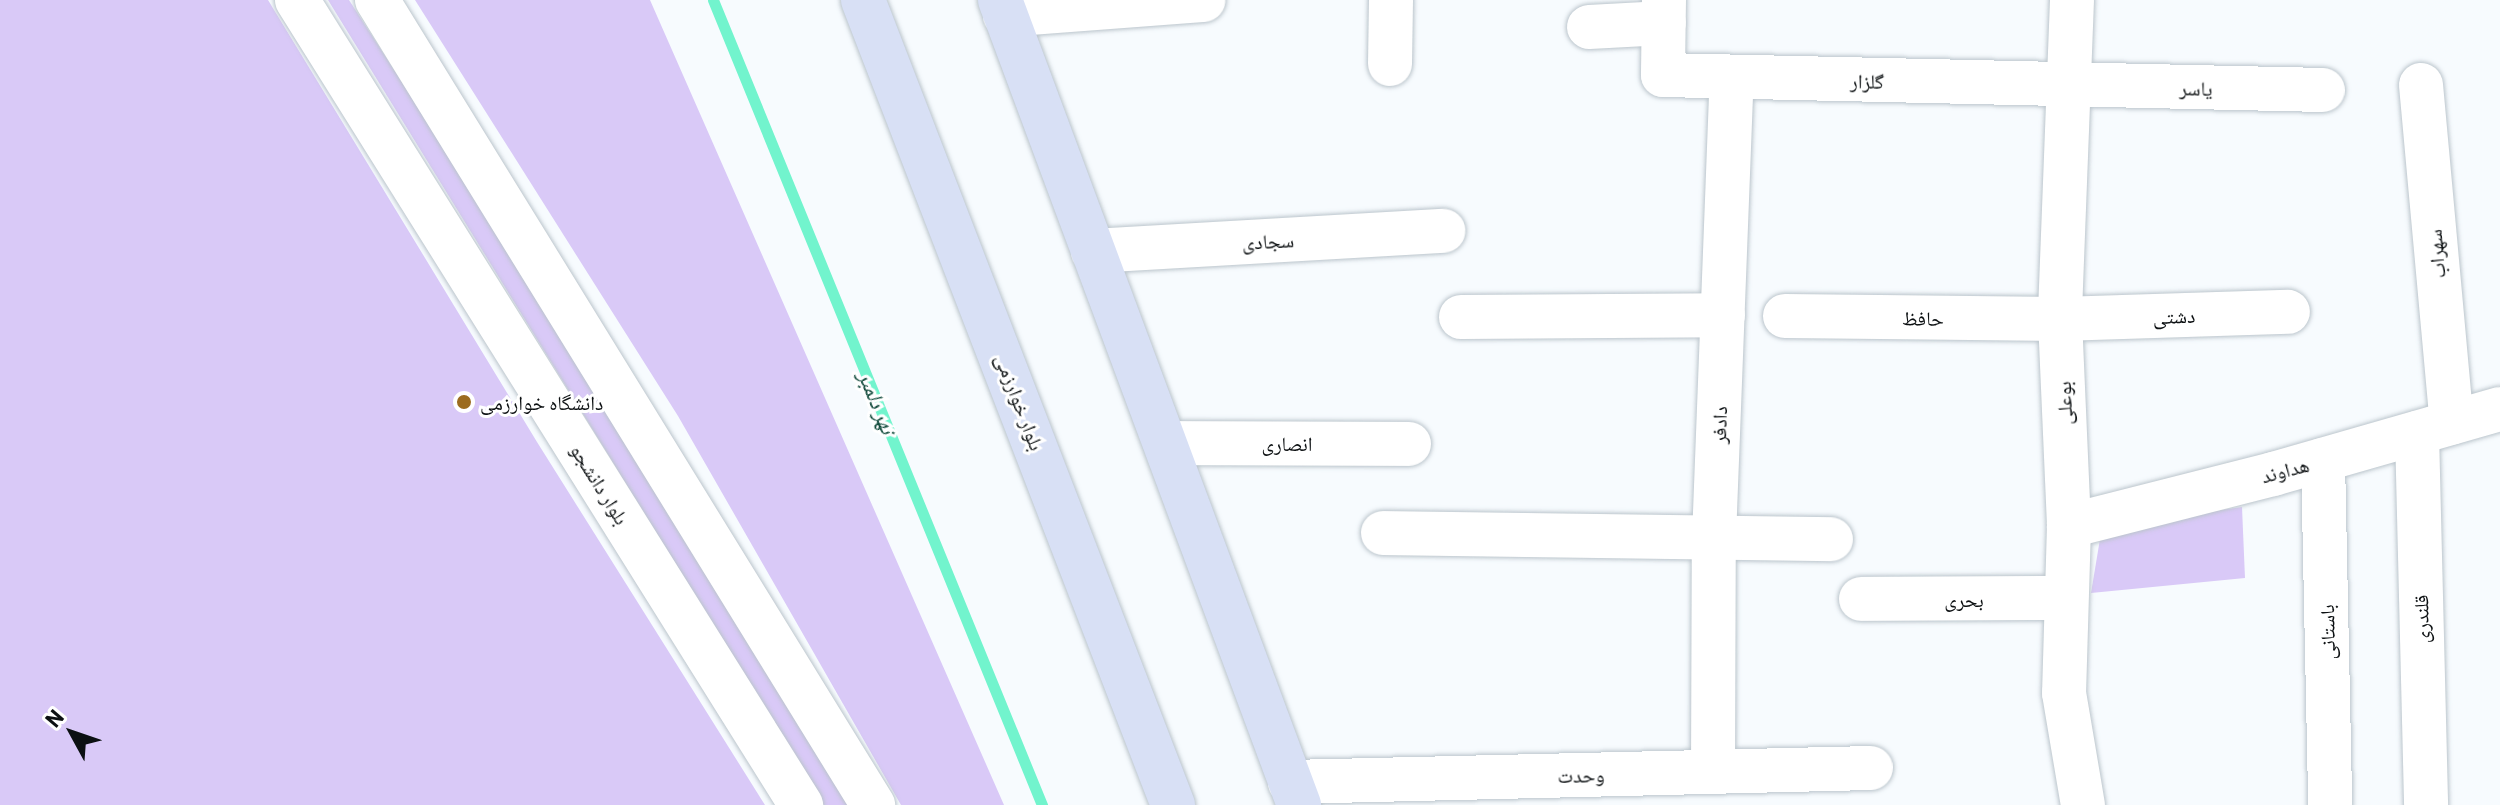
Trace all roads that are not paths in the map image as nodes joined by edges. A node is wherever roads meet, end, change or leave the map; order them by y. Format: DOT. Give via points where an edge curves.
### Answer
graph roads {
  1 [pos="297,0"];
  2 [pos="377,0"];
  3 [pos="863,0"];
  4 [pos="1203,0"];
  5 [pos="1391,0"];
  6 [pos="2072,0"];
  7 [pos="1002,7"];
  8 [pos="1664,12"];
  9 [pos="1589,27"];
  10 [pos="1390,64"];
  11 [pos="1732,78"];
  12 [pos="2421,85"];
  13 [pos="2070,86"];
  14 [pos="2323,90"];
  15 [pos="1443,231"];
  16 [pos="1093,251"];
  17 [pos="2288,312"];
  18 [pos="1723,315"];
  19 [pos="1785,316"];
  20 [pos="1461,317"];
  21 [pos="2060,319"];
  22 [pos="2500,409"];
  23 [pos="2435,428"];
  24 [pos="1166,443"];
  25 [pos="1409,444"];
  26 [pos="2323,460"];
  27 [pos="2069,526"];
  28 [pos="1383,533"];
  29 [pos="1714,538"];
  30 [pos="1831,539"];
  31 [pos="2066,598"];
  32 [pos="1861,599"];
  33 [pos="838,748"];
  34 [pos="1871,768"];
  35 [pos="1713,772"];
  36 [pos="793,793"];
  37 [pos="1295,793"];
  38 [pos="873,805"];
  39 [pos="1173,805"];
  40 [pos="2083,805"];
  41 [pos="2330,805"];
  42 [pos="2426,805"];
  1 -- 36 [label="street, بلوار دانشجو"];
  2 -- 33 [label="street"];
  3 -- 39 [label="main road, بلوار خوارزمی"];
  4 -- 7 [label="street"];
  5 -- 10 [label="street"];
  6 -- 13 [label="street, بوعلی"];
  7 -- 16 [label="main road"];
  8 -- 9 [label="street"];
  8 -- 11 [label="street, گلزار" via="1663,75"];
  11 -- 13 [label="street, گلزار"];
  11 -- 18 [label="street, دادفر"];
  12 -- 23 [label="street, سهراب"];
  13 -- 14 [label="street, یاسر"];
  13 -- 21 [label="street, بوعلی"];
  15 -- 16 [label="street, سجادی"];
  16 -- 24 [label="main road"];
  17 -- 21 [label="street, دشتی"];
  18 -- 20 [label="street"];
  18 -- 29 [label="street, دادفر"];
  19 -- 21 [label="street, حافظ"];
  21 -- 27 [label="street, بوعلی"];
  22 -- 23 [label="street, هداوند"];
  23 -- 26 [label="street, هداوند"];
  23 -- 42 [label="street, قلندری"];
  24 -- 25 [label="street, انصاری"];
  24 -- 37 [label="main road"];
  26 -- 27 [label="street, هداوند"];
  26 -- 41 [label="street, باستانی"];
  27 -- 31 [label="street, بوعلی"];
  28 -- 29 [label="street"];
  29 -- 30 [label="street"];
  29 -- 35 [label="street, دادفر"];
  31 -- 32 [label="street, بحری"];
  31 -- 40 [label="street, بوعلی" via="2064,693"];
  33 -- 36 [label="street"];
  33 -- 38 [label="street"];
  34 -- 35 [label="street, وحدت"];
  35 -- 37 [label="street, وحدت"];
}
